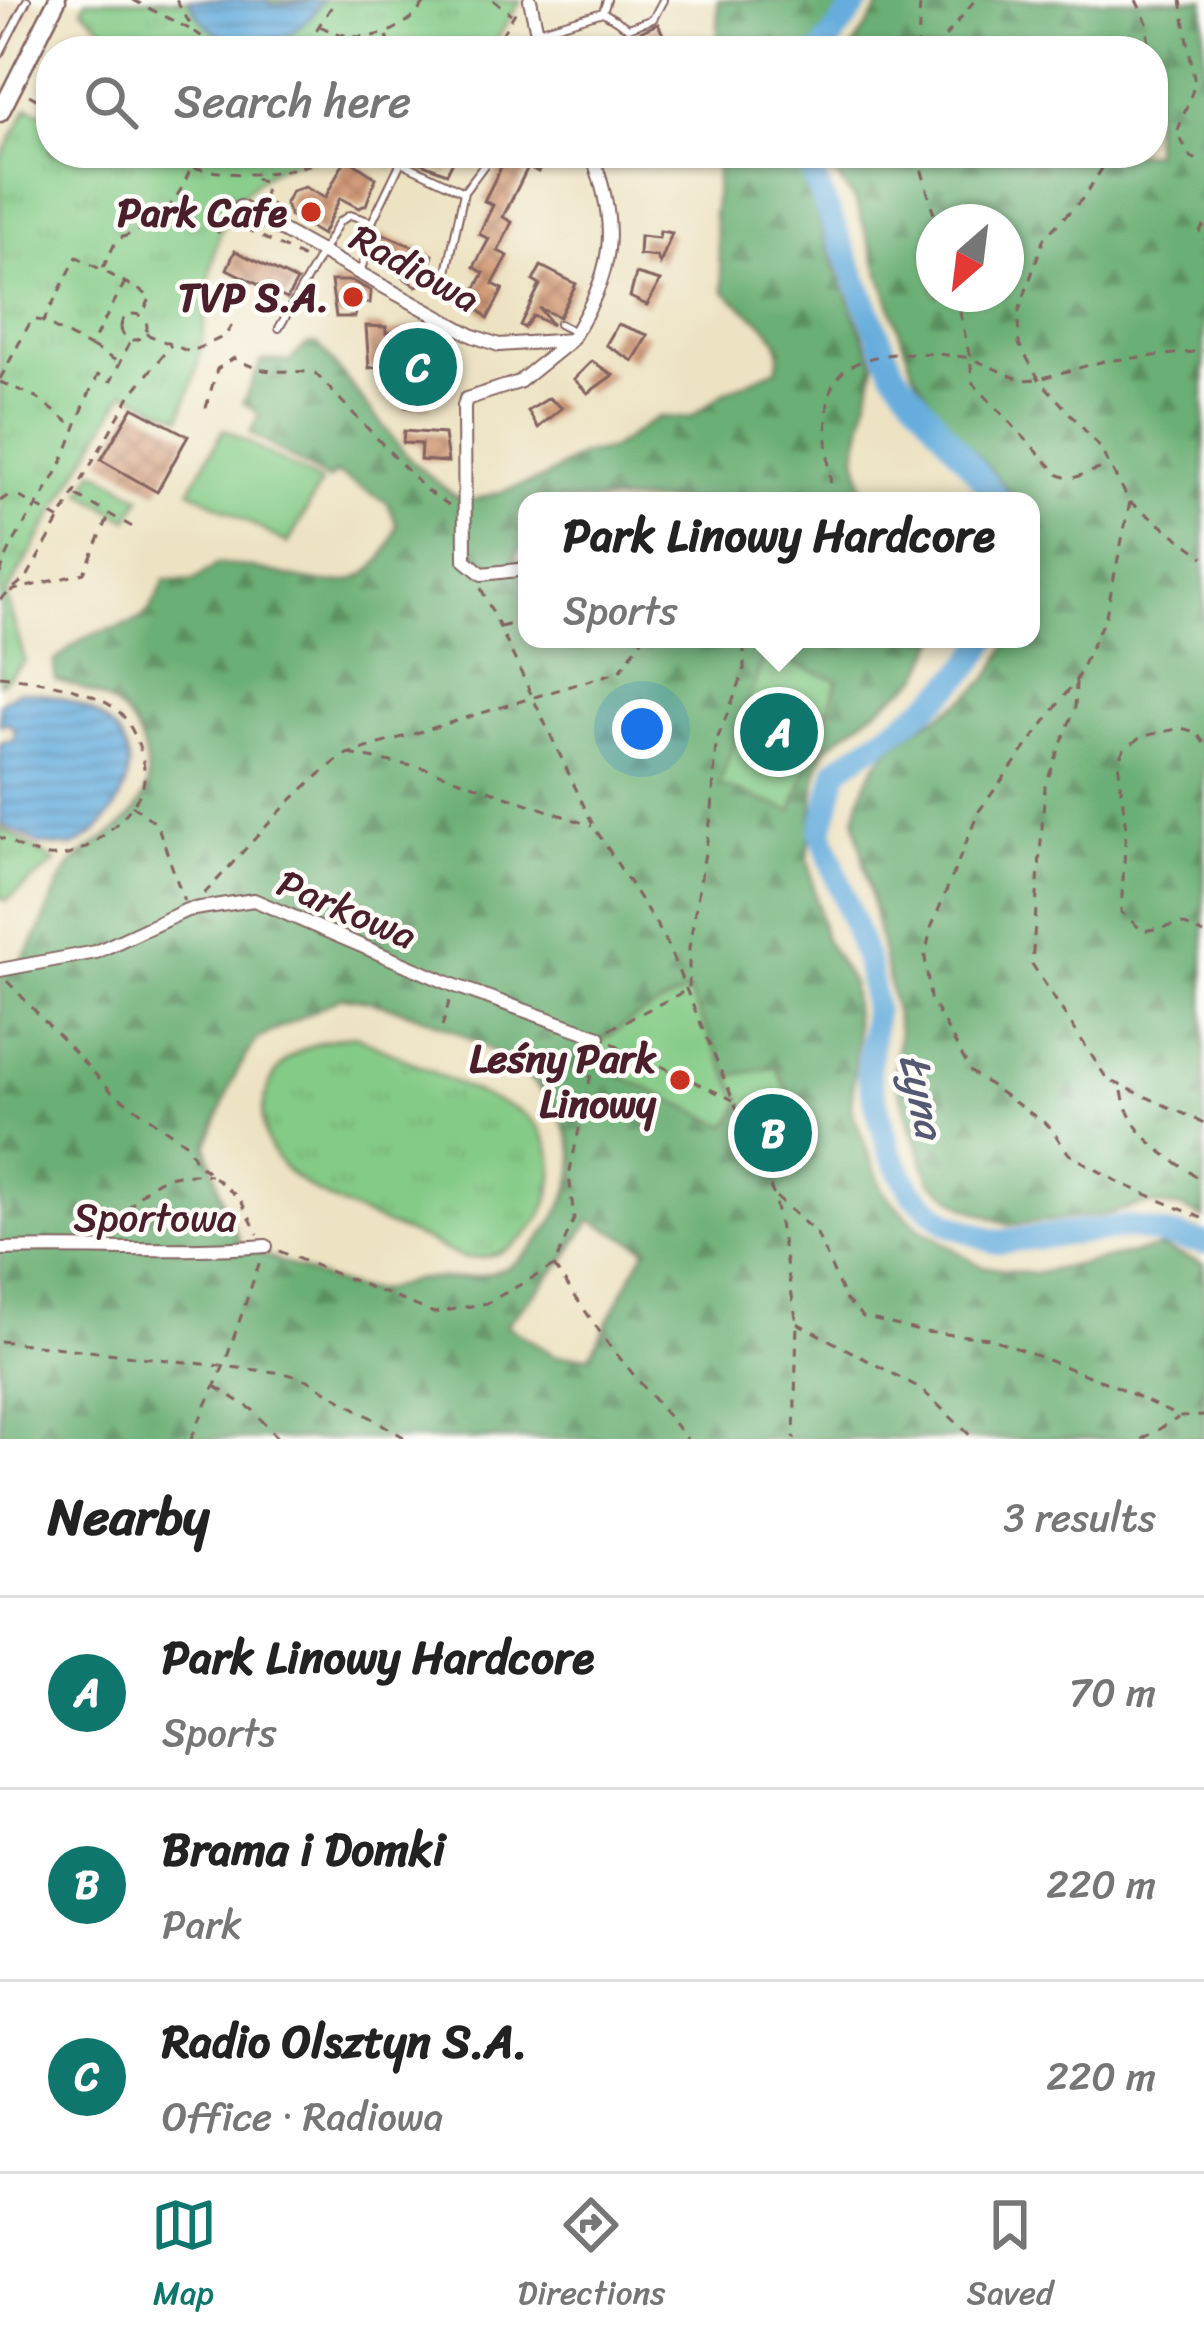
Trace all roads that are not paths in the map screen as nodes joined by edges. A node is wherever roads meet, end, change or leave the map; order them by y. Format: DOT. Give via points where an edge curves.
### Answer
graph roads {
  1 [pos="27,0"];
  2 [pos="58,0"];
  3 [pos="527,0"];
  4 [pos="607,0"];
  5 [pos="663,0"];
  6 [pos="604,12"];
  7 [pos="534,32"];
  8 [pos="40,36"];
  9 [pos="535,36"];
  10 [pos="36,43"];
  11 [pos="0,52"];
  12 [pos="0,113"];
  13 [pos="398,168"];
  14 [pos="414,168"];
  15 [pos="482,168"];
  16 [pos="597,168"];
  17 [pos="464,192"];
  18 [pos="240,207"];
  19 [pos="372,222"];
  20 [pos="320,258"];
  21 [pos="360,272"];
  22 [pos="446,277"];
  23 [pos="559,324"];
  24 [pos="279,328"];
  25 [pos="573,336"];
  26 [pos="518,570"];
  27 [pos="0,971"];
  28 [pos="598,1037"];
  29 [pos="266,1246"];
  30 [pos="0,1249"];
  1 -- 11 [label="lane"];
  2 -- 8 [label="main road"];
  3 -- 7 [label="street"];
  4 -- 6 [label="lane"];
  5 -- 6 [label="lane" via="653,19 628,28"];
  6 -- 7 [label="lane"];
  7 -- 9 [label="street"];
  10 -- 12 [label="main road"];
  13 -- 19 [label="lane"];
  14 -- 17 [label="lane"];
  15 -- 17 [label="lane"];
  16 -- 25 [label="street" via="608,196 610,251 602,286"];
  17 -- 22 [label="lane"];
  18 -- 20 [label="street, Radiowa"];
  19 -- 20 [label="lane" via="350,215 339,222"];
  19 -- 21 [label="lane"];
  20 -- 21 [label="street, Radiowa"];
  20 -- 24 [label="lane"];
  21 -- 25 [label="street, Radiowa" via="499,345"];
  23 -- 25 [label="lane"];
  25 -- 26 [label="street" via="519,382 466,399 462,545 482,574"];
  27 -- 28 [label="street, Parkowa" via="96,952 187,910 254,900"];
  29 -- 30 [label="street, Sportowa"];
}
